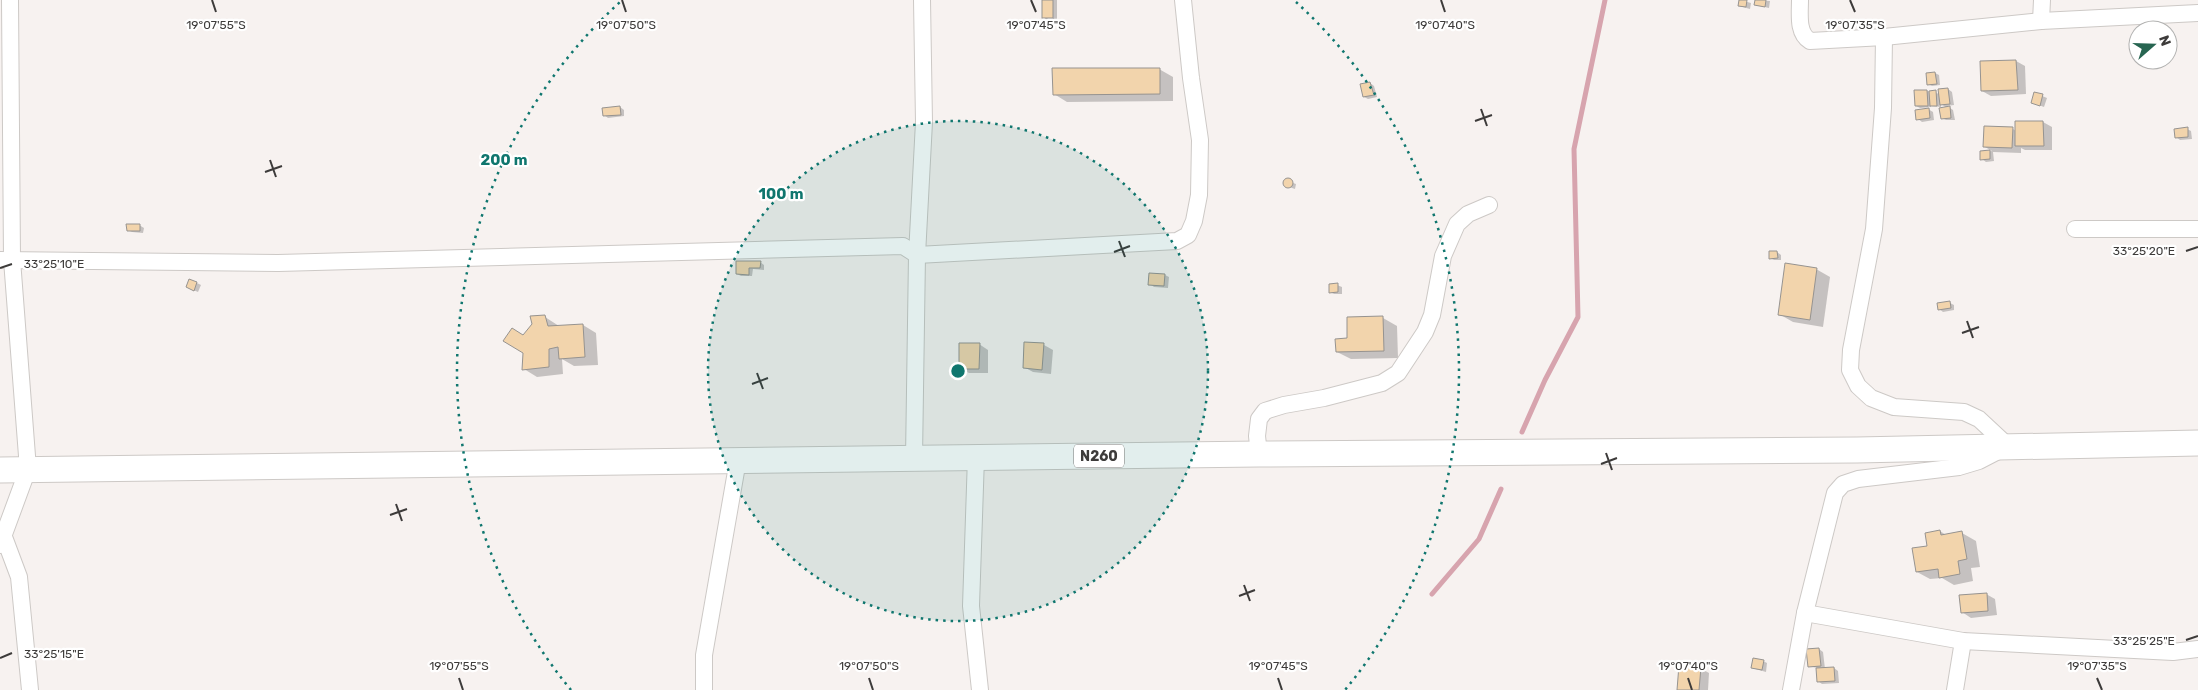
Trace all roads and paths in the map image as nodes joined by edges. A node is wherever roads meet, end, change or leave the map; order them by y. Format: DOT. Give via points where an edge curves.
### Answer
graph roads {
  1 [pos="10,0"];
  2 [pos="922,0"];
  3 [pos="1183,0"];
  4 [pos="1800,0"];
  5 [pos="2042,0"];
  6 [pos="2198,13"];
  7 [pos="2041,21"];
  8 [pos="1884,38"];
  9 [pos="1489,205"];
  10 [pos="2075,230"];
  11 [pos="2198,230"];
  12 [pos="917,255"];
  13 [pos="6,260"];
  14 [pos="2198,444"];
  15 [pos="2008,446"];
  16 [pos="1259,454"];
  17 [pos="976,457"];
  18 [pos="914,458"];
  19 [pos="738,460"];
  20 [pos="28,469"];
  21 [pos="0,470"];
  22 [pos="2,541"];
  23 [pos="1804,613"];
  24 [pos="1963,641"];
  25 [pos="2198,649"];
  26 [pos="30,690"];
  27 [pos="704,690"];
  28 [pos="980,690"];
  29 [pos="1790,690"];
  30 [pos="1954,690"];
  1 -- 13 [label="street"];
  2 -- 12 [label="street" via="924,122"];
  3 -- 12 [label="street" via="1200,140 1199,195 1188,235 1177,241"];
  4 -- 8 [label="street" via="1800,24 1804,37 1810,41"];
  5 -- 7 [label="street"];
  6 -- 7 [label="street"];
  7 -- 8 [label="street"];
  8 -- 15 [label="street" via="1883,108 1874,230 1850,370 1858,386 1871,398 1894,407 1964,412 1979,419"];
  9 -- 16 [label="street" via="1468,214 1457,224 1443,256 1428,324 1398,373 1382,382 1265,411 1259,419"];
  10 -- 11 [label="street"];
  12 -- 13 [label="street" via="903,246 278,263"];
  12 -- 18 [label="street"];
  13 -- 20 [label="street"];
  14 -- 15 [label="main road, N260"];
  15 -- 16 [label="main road, N260"];
  15 -- 23 [label="street" via="1959,468 1858,479 1843,484 1835,493"];
  16 -- 17 [label="main road, N260"];
  17 -- 18 [label="main road, N260"];
  17 -- 28 [label="street" via="971,606"];
  18 -- 19 [label="main road, N260"];
  19 -- 20 [label="main road, N260"];
  19 -- 27 [label="street" via="704,655"];
  20 -- 21 [label="main road, N260"];
  20 -- 22 [label="street"];
  22 -- 26 [label="street" via="18,577"];
  23 -- 24 [label="street"];
  23 -- 29 [label="street"];
  24 -- 25 [label="street" via="2173,652"];
  24 -- 30 [label="street"];
}
